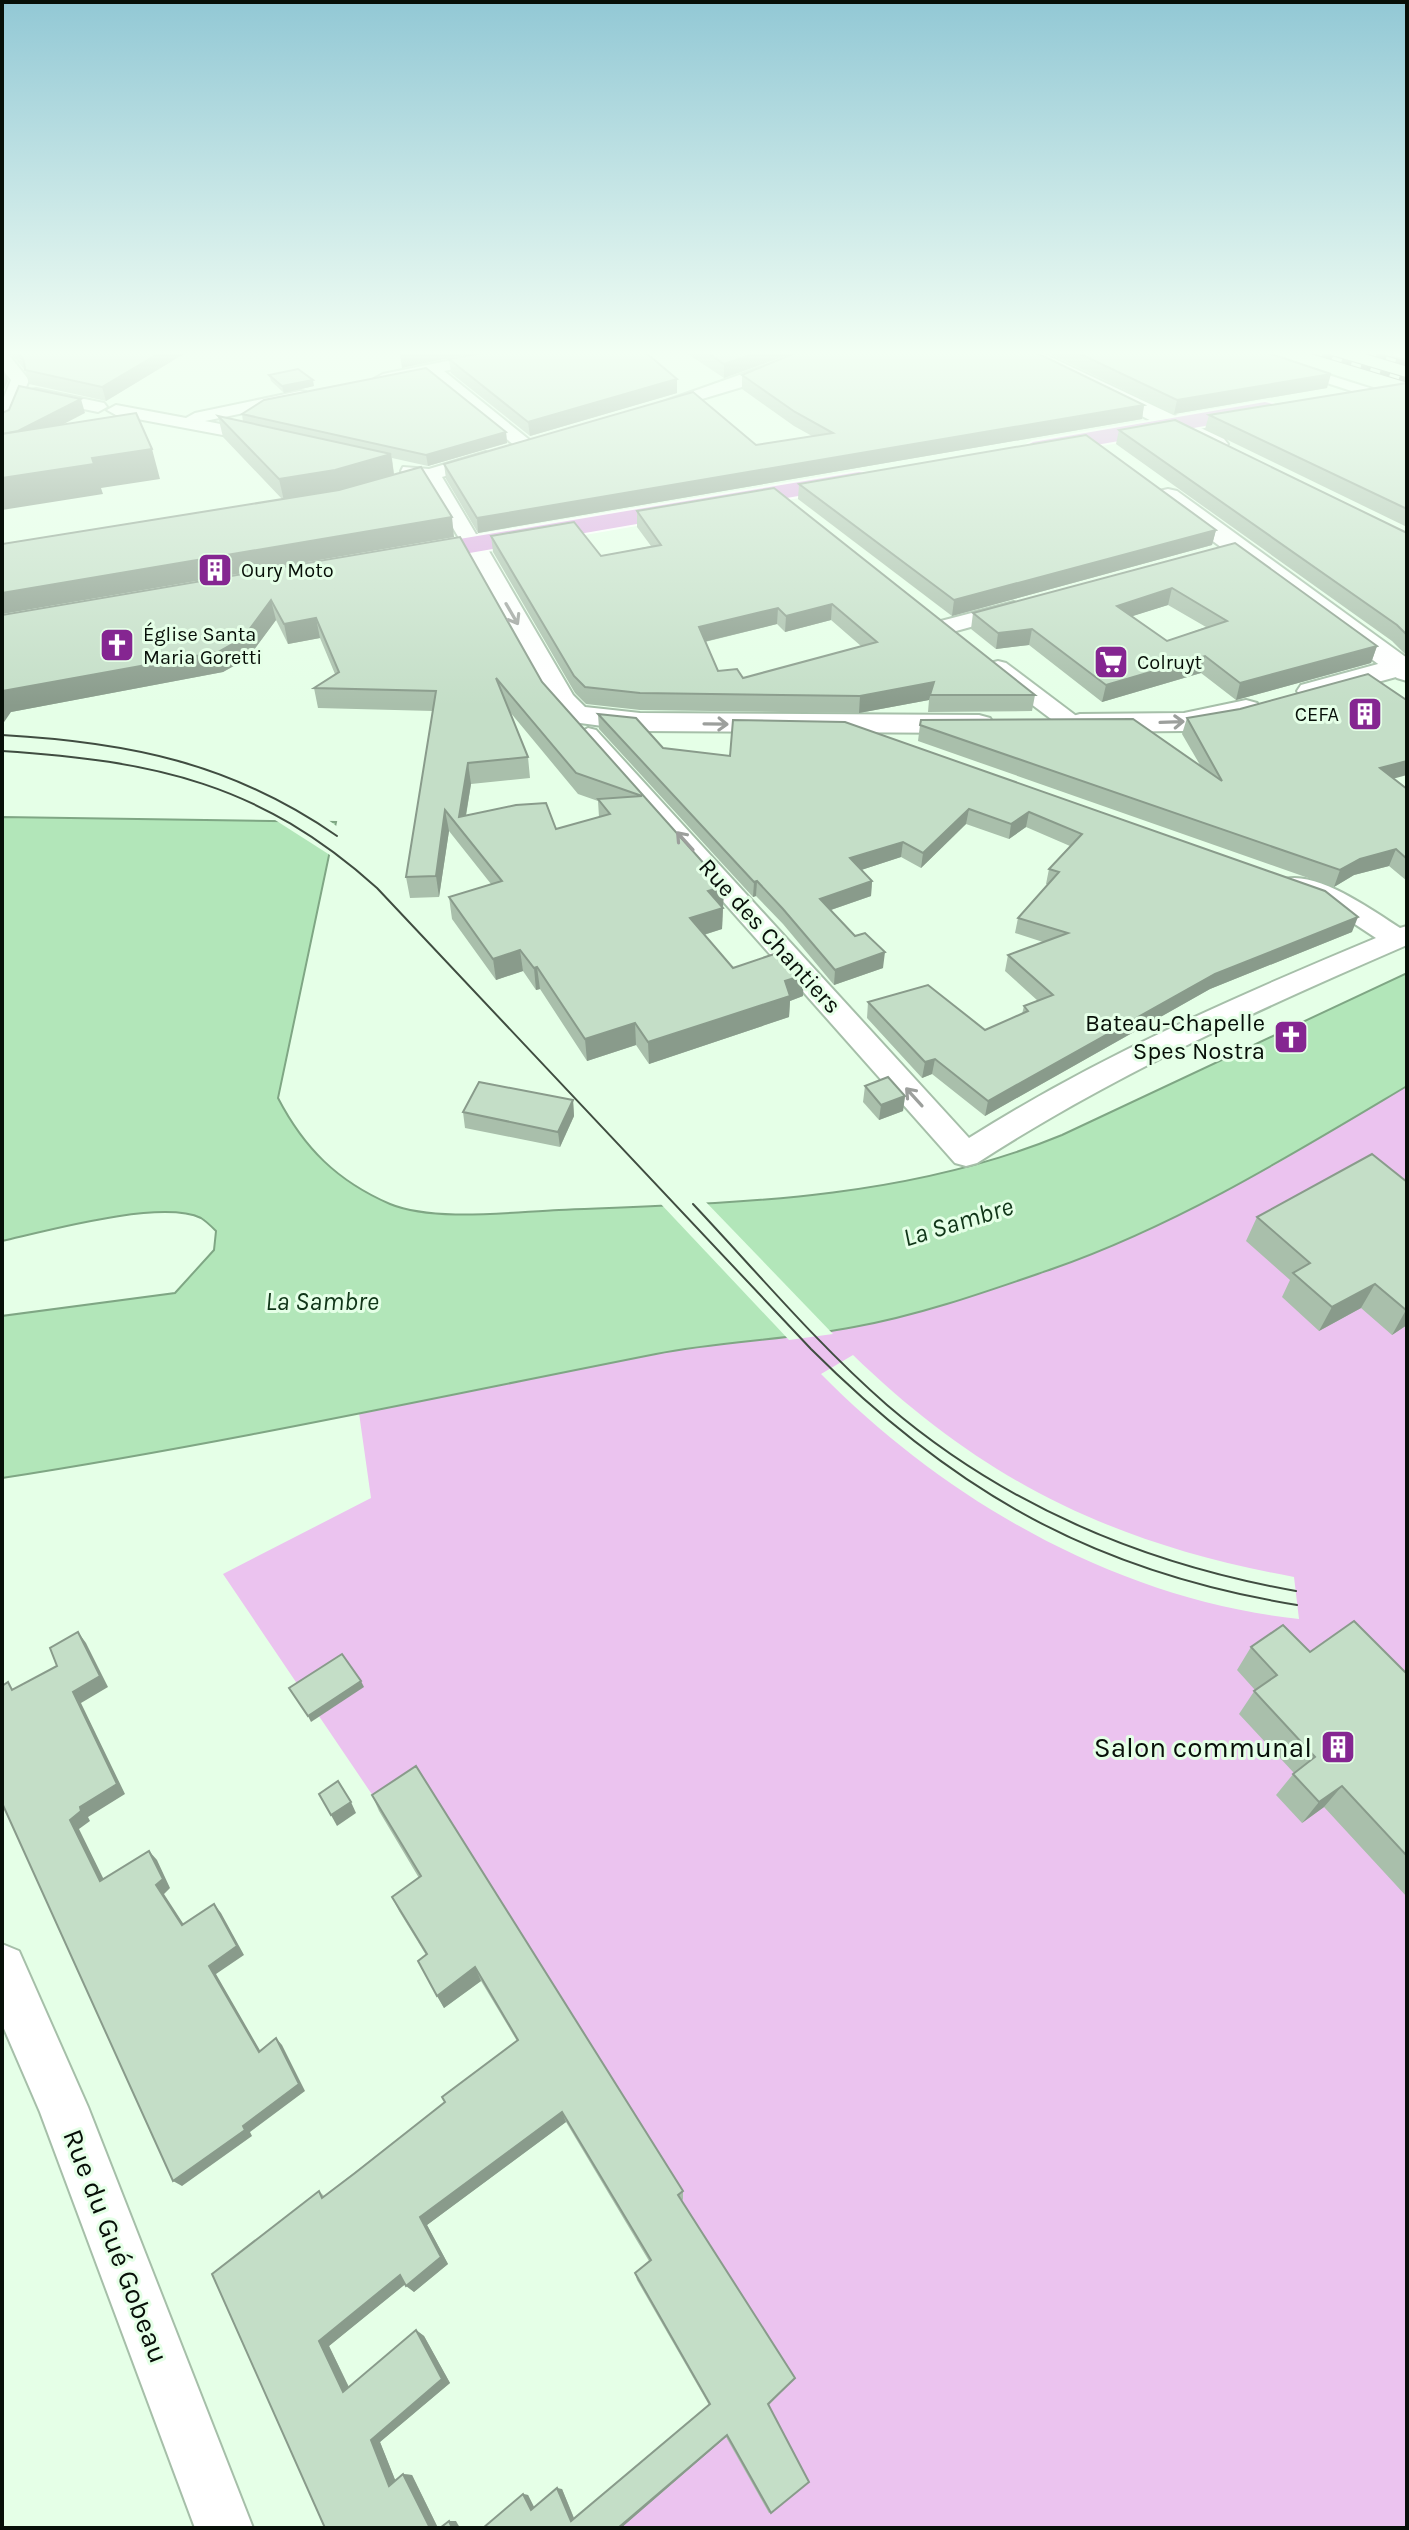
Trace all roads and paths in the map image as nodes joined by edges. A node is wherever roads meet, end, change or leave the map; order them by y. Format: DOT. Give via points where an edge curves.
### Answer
graph roads {
  1 [pos="408,470"];
  2 [pos="447,470"];
  3 [pos="431,475"];
  4 [pos="885,475"];
  5 [pos="1150,483"];
  6 [pos="372,492"];
  7 [pos="778,493"];
  8 [pos="801,513"];
  9 [pos="473,546"];
  10 [pos="1239,547"];
  11 [pos="1208,555"];
  12 [pos="378,560"];
  13 [pos="1038,601"];
  14 [pos="923,609"];
  15 [pos="945,627"];
  16 [pos="1405,668"];
  17 [pos="576,715"];
  18 [pos="1071,723"];
  19 [pos="841,725"];
  20 [pos="902,747"];
  21 [pos="1264,874"];
  22 [pos="1402,937"];
  23 [pos="2,1968"];
  24 [pos="224,2528"];
  1 -- 3 [label="street"];
  2 -- 3 [label="street"];
  3 -- 6 [label="street"];
  3 -- 9 [label="street"];
  4 -- 7 [label="main road"];
  5 -- 10 [label="street"];
  7 -- 8 [label="street"];
  7 -- 9 [label="main road"];
  9 -- 12 [label="main road"];
  9 -- 17 [label="street, one-way" via="561,700"];
  10 -- 11 [label="street"];
  10 -- 16 [label="street"];
  13 -- 15 [label="street"];
  14 -- 15 [label="street"];
  15 -- 18 [label="street"];
  18 -- 16 [label="street, one-way" via="1210,718"];
  17 -- 19 [label="street, one-way" via="640,722"];
  22 -- 17 [label="street, Rue des Chantiers, one-way" via="1218,1017 1041,1107 966,1155 581,727"];
  18 -- 19 [label="street"];
  19 -- 20 [label="street"];
  21 -- 22 [label="street" via="1339,901"];
  23 -- 24 [label="street, Rue du Gué Gobeau" via="63,2107"];
}
